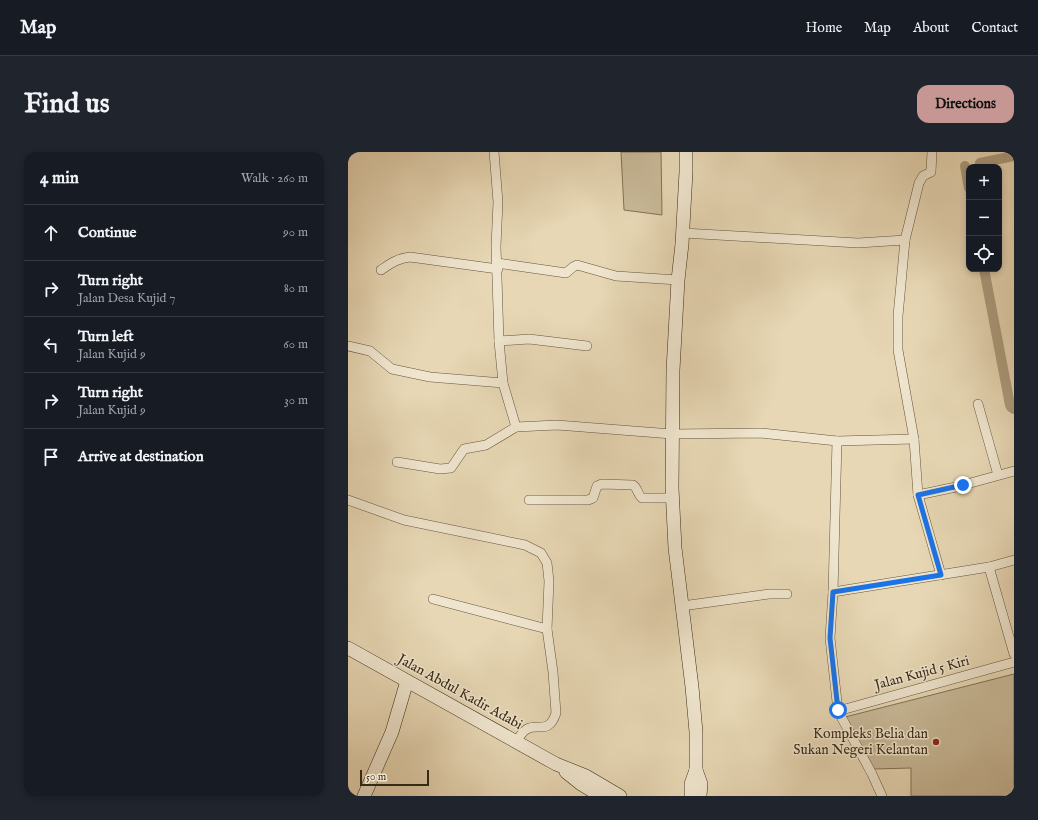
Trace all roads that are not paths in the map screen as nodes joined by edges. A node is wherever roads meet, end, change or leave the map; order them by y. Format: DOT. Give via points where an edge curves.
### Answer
graph roads {
  1 [pos="494,152"];
  2 [pos="686,152"];
  3 [pos="932,152"];
  4 [pos="683,233"];
  5 [pos="905,240"];
  6 [pos="497,266"];
  7 [pos="381,270"];
  8 [pos="678,280"];
  9 [pos="499,341"];
  10 [pos="348,346"];
  11 [pos="587,346"];
  12 [pos="503,384"];
  13 [pos="978,404"];
  14 [pos="516,427"];
  15 [pos="672,434"];
  16 [pos="914,439"];
  17 [pos="837,441"];
  18 [pos="397,462"];
  19 [pos="1014,470"];
  20 [pos="998,475"];
  21 [pos="918,495"];
  22 [pos="672,498"];
  23 [pos="348,500"];
  24 [pos="529,500"];
  25 [pos="1014,560"];
  26 [pos="989,567"];
  27 [pos="941,575"];
  28 [pos="833,592"];
  29 [pos="787,594"];
  30 [pos="433,599"];
  31 [pos="682,606"];
  32 [pos="547,629"];
  33 [pos="348,648"];
  34 [pos="1014,654"];
  35 [pos="1014,662"];
  36 [pos="407,681"];
  37 [pos="838,710"];
  38 [pos="516,742"];
  39 [pos="556,764"];
  40 [pos="696,770"];
  41 [pos="364,796"];
  42 [pos="601,796"];
  43 [pos="620,796"];
  44 [pos="691,796"];
  45 [pos="700,796"];
  46 [pos="882,796"];
  1 -- 6 [label="street" via="498,202"];
  2 -- 4 [label="main road"];
  3 -- 5 [label="street" via="931,172 923,176 919,183"];
  4 -- 5 [label="street" via="858,243"];
  4 -- 8 [label="main road"];
  5 -- 16 [label="street" via="898,316 898,350"];
  6 -- 7 [label="street" via="404,257"];
  6 -- 8 [label="street" via="566,272 577,265 616,276"];
  6 -- 9 [label="street"];
  8 -- 15 [label="main road"];
  9 -- 11 [label="street" via="529,339"];
  9 -- 12 [label="street"];
  10 -- 12 [label="street" via="370,351 392,369 430,377"];
  12 -- 14 [label="street"];
  13 -- 20 [label="street"];
  14 -- 15 [label="street" via="557,425"];
  14 -- 18 [label="street" via="486,445 464,449 451,468 440,469"];
  15 -- 17 [label="street" via="761,433"];
  15 -- 22 [label="main road"];
  16 -- 17 [label="street"];
  16 -- 21 [label="street"];
  17 -- 28 [label="street"];
  19 -- 20 [label="street"];
  20 -- 21 [label="street"];
  21 -- 27 [label="street"];
  22 -- 24 [label="street" via="642,498 633,485 602,484 597,486 593,498 588,500"];
  22 -- 31 [label="main road"];
  23 -- 32 [label="street" via="404,520 525,544 541,552 547,563 549,581"];
  25 -- 26 [label="street"];
  26 -- 27 [label="street"];
  26 -- 34 [label="street"];
  27 -- 28 [label="street"];
  28 -- 37 [label="street" via="830,638"];
  29 -- 31 [label="street" via="769,594"];
  30 -- 32 [label="street"];
  31 -- 40 [label="main road" via="696,732"];
  32 -- 38 [label="street" via="556,713 547,726 527,730"];
  33 -- 36 [label="main road, Jalan Abdul Kadir Adabi"];
  35 -- 37 [label="street, Jalan Kujid 5 Kiri"];
  36 -- 38 [label="main road, Jalan Abdul Kadir Adabi"];
  36 -- 41 [label="main road" via="392,732"];
  37 -- 46 [label="street"];
  38 -- 39 [label="main road, Jalan Abdul Kadir Adabi"];
  39 -- 42 [label="main road, Jalan Abdul Kadir Adabi"];
  39 -- 43 [label="main road, Jalan Abdul Kadir Adabi" via="586,776"];
  40 -- 44 [label="main road" via="691,784"];
  40 -- 45 [label="main road" via="701,784"];
}
